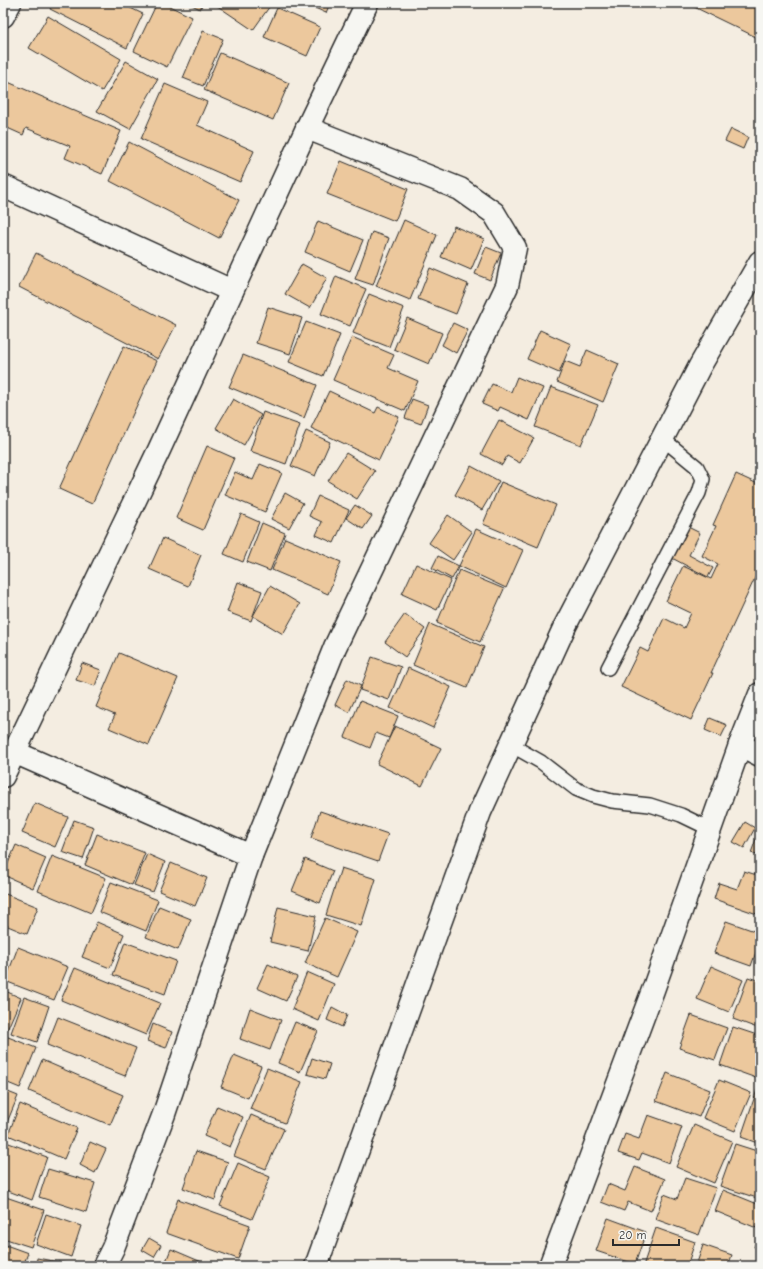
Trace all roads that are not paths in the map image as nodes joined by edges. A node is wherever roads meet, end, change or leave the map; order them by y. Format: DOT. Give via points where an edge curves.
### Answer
graph roads {
  1 [pos="10,3"];
  2 [pos="367,3"];
  3 [pos="3,16"];
  4 [pos="307,128"];
  5 [pos="3,186"];
  6 [pos="760,262"];
  7 [pos="232,291"];
  8 [pos="662,439"];
  9 [pos="608,668"];
  10 [pos="760,694"];
  11 [pos="511,745"];
  12 [pos="740,745"];
  13 [pos="14,752"];
  14 [pos="760,755"];
  15 [pos="3,776"];
  16 [pos="710,829"];
  17 [pos="251,856"];
  18 [pos="104,1266"];
  19 [pos="316,1266"];
  20 [pos="550,1266"];
  1 -- 3 [label="street"];
  2 -- 4 [label="street"];
  4 -- 7 [label="street"];
  4 -- 17 [label="street" via="460,189 494,214 515,248 507,286 335,647"];
  5 -- 7 [label="street"];
  6 -- 8 [label="street" via="700,366"];
  7 -- 13 [label="street"];
  8 -- 9 [label="lane" via="697,467 703,479"];
  8 -- 11 [label="street" via="565,626"];
  10 -- 12 [label="street"];
  11 -- 16 [label="lane" via="541,762 576,789 612,801 650,805"];
  11 -- 19 [label="street" via="480,812"];
  12 -- 14 [label="street"];
  12 -- 16 [label="street"];
  13 -- 15 [label="street"];
  13 -- 17 [label="street"];
  16 -- 20 [label="street" via="651,997"];
  17 -- 18 [label="street" via="164,1114"];
}
